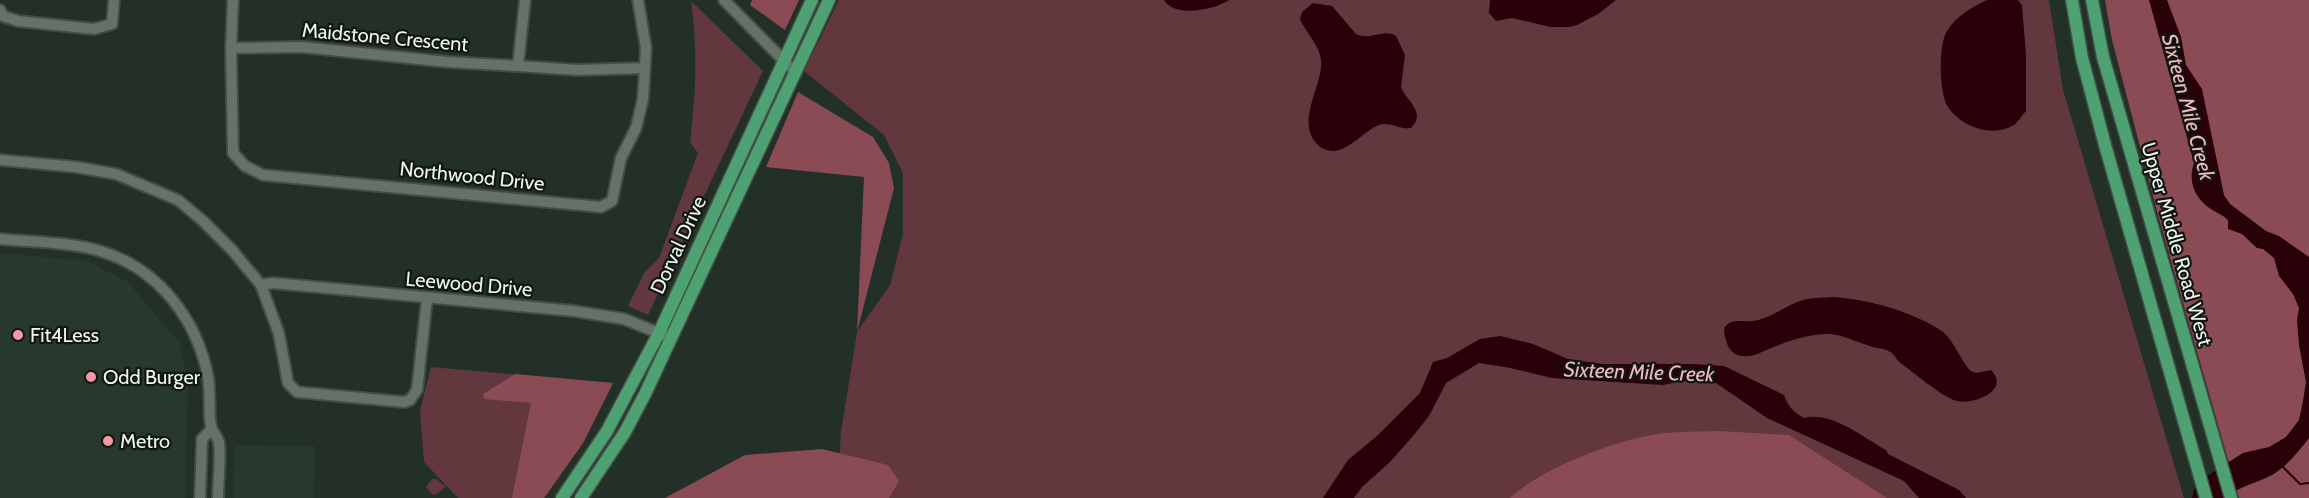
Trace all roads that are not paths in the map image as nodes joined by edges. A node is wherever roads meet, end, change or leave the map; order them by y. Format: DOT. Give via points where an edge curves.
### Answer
graph roads {
  1 [pos="114,0"];
  2 [pos="233,0"];
  3 [pos="525,0"];
  4 [pos="638,0"];
  5 [pos="724,0"];
  6 [pos="812,0"];
  7 [pos="829,0"];
  8 [pos="2072,0"];
  9 [pos="2091,0"];
  10 [pos="0,10"];
  11 [pos="231,48"];
  12 [pos="784,61"];
  13 [pos="518,66"];
  14 [pos="645,68"];
  15 [pos="796,73"];
  16 [pos="0,160"];
  17 [pos="0,239"];
  18 [pos="261,285"];
  19 [pos="427,299"];
  20 [pos="659,333"];
  21 [pos="671,339"];
  22 [pos="212,429"];
  23 [pos="200,498"];
  24 [pos="218,498"];
  25 [pos="562,498"];
  26 [pos="581,498"];
  27 [pos="2206,498"];
  28 [pos="2230,498"];
  1 -- 10 [label="street" via="112,24 94,28 18,21 3,16"];
  2 -- 11 [label="street"];
  3 -- 13 [label="street"];
  4 -- 14 [label="street, Northwood Drive" via="646,48"];
  5 -- 12 [label="street"];
  6 -- 12 [label="main road, Dorval Drive"];
  7 -- 15 [label="main road, Dorval Drive"];
  8 -- 27 [label="main road" via="2082,58"];
  9 -- 28 [label="main road, Upper Middle Road West" via="2103,57"];
  11 -- 13 [label="street, Maidstone Crescent" via="303,46"];
  11 -- 14 [label="street, Northwood Drive" via="233,153 244,166 262,175 601,207 612,201 621,158 638,122"];
  12 -- 15 [label="street"];
  12 -- 20 [label="main road, Dorval Drive"];
  13 -- 14 [label="street, Maidstone Crescent" via="578,70"];
  15 -- 21 [label="main road, Dorval Drive"];
  16 -- 18 [label="street" via="116,174 178,200 204,220"];
  17 -- 22 [label="street" via="100,250 144,274 173,298 204,359"];
  18 -- 19 [label="street, Leewood Drive" via="273,283"];
  18 -- 19 [label="street" via="279,334 284,371 292,389 404,402 417,390"];
  19 -- 20 [label="street, Leewood Drive" via="574,311 624,319"];
  20 -- 21 [label="street, Leewood Drive"];
  20 -- 25 [label="main road, Dorval Drive" via="606,431"];
  21 -- 26 [label="main road, Dorval Drive" via="625,432"];
  22 -- 23 [label="street" via="202,438"];
  22 -- 24 [label="street" via="219,441"];
}
